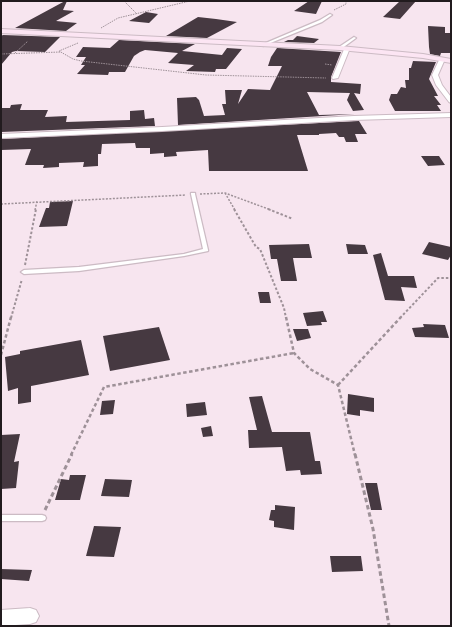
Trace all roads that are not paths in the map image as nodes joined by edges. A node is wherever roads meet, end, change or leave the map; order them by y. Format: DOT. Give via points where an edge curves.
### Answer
graph roads {
  1 [pos="331,15"];
  2 [pos="1,31"];
  3 [pos="355,38"];
  4 [pos="262,44"];
  5 [pos="344,48"];
  6 [pos="442,59"];
  7 [pos="451,60"];
  8 [pos="335,78"];
  9 [pos="451,101"];
  10 [pos="451,115"];
  11 [pos="1,136"];
  12 [pos="193,194"];
  13 [pos="24,272"];
  14 [pos="1,518"];
  15 [pos="42,518"];
  16 [pos="30,616"];
  17 [pos="1,618"];
  1 -- 4 [label="lane"];
  2 -- 4 [label="street"];
  3 -- 5 [label="lane"];
  4 -- 5 [label="street"];
  5 -- 6 [label="street"];
  5 -- 8 [label="street"];
  6 -- 7 [label="street"];
  6 -- 9 [label="street" via="435,75"];
  10 -- 11 [label="street"];
  12 -- 13 [label="lane" via="206,250 79,269"];
  14 -- 15 [label="lane"];
  16 -- 17 [label="street"];
}
